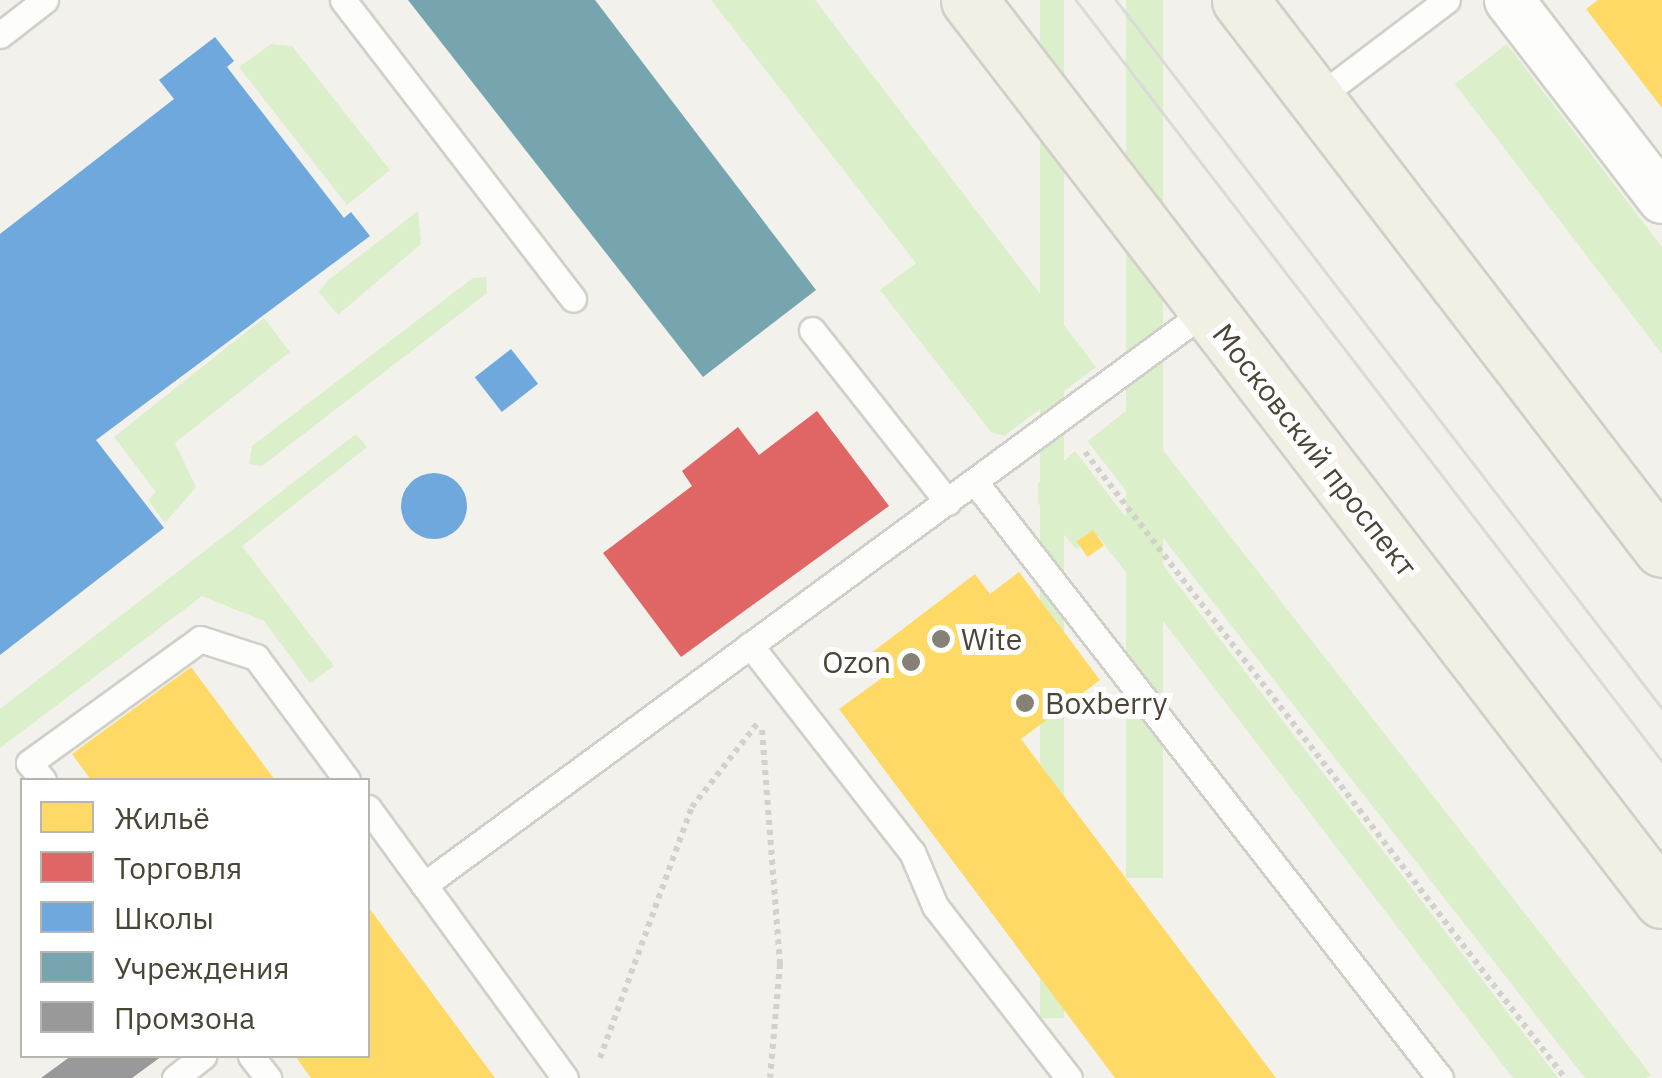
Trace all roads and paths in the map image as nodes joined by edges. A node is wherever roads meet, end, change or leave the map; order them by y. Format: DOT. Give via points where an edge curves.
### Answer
graph roads {
  1 [pos="45,0"];
  2 [pos="343,0"];
  3 [pos="969,0"];
  4 [pos="1240,0"];
  5 [pos="1447,0"];
  6 [pos="1509,0"];
  7 [pos="0,34"];
  8 [pos="1316,99"];
  9 [pos="1662,199"];
  10 [pos="573,300"];
  11 [pos="1206,310"];
  12 [pos="812,330"];
  13 [pos="1062,422"];
  14 [pos="976,482"];
  15 [pos="948,502"];
  16 [pos="1662,549"];
  17 [pos="750,645"];
  18 [pos="761,718"];
  19 [pos="41,778"];
  20 [pos="346,778"];
  21 [pos="370,811"];
  22 [pos="424,885"];
  23 [pos="1662,900"];
  24 [pos="200,1058"];
  25 [pos="252,1058"];
  26 [pos="175,1078"];
  27 [pos="268,1078"];
  28 [pos="566,1078"];
  29 [pos="592,1078"];
  30 [pos="770,1078"];
  31 [pos="1068,1078"];
  32 [pos="1440,1078"];
  33 [pos="1565,1078"];
  1 -- 7 [label="lane"];
  2 -- 10 [label="lane"];
  3 -- 11 [label="main road, Московский проспект"];
  4 -- 8 [label="main road"];
  5 -- 8 [label="lane"];
  6 -- 9 [label="street"];
  8 -- 16 [label="main road"];
  11 -- 13 [label="lane"];
  11 -- 23 [label="main road, Московский проспект"];
  12 -- 15 [label="lane"];
  13 -- 14 [label="lane"];
  13 -- 33 [label="path"];
  14 -- 15 [label="lane"];
  14 -- 32 [label="lane"];
  15 -- 17 [label="lane"];
  17 -- 18 [label="path"];
  17 -- 22 [label="lane"];
  17 -- 31 [label="lane" via="912,852 935,906"];
  18 -- 29 [label="path" via="692,806"];
  18 -- 30 [label="path" via="780,964"];
  19 -- 20 [label="lane" via="30,763 200,639 256,657"];
  21 -- 22 [label="lane"];
  22 -- 28 [label="lane"];
  24 -- 26 [label="lane"];
  25 -- 27 [label="lane"];
}
